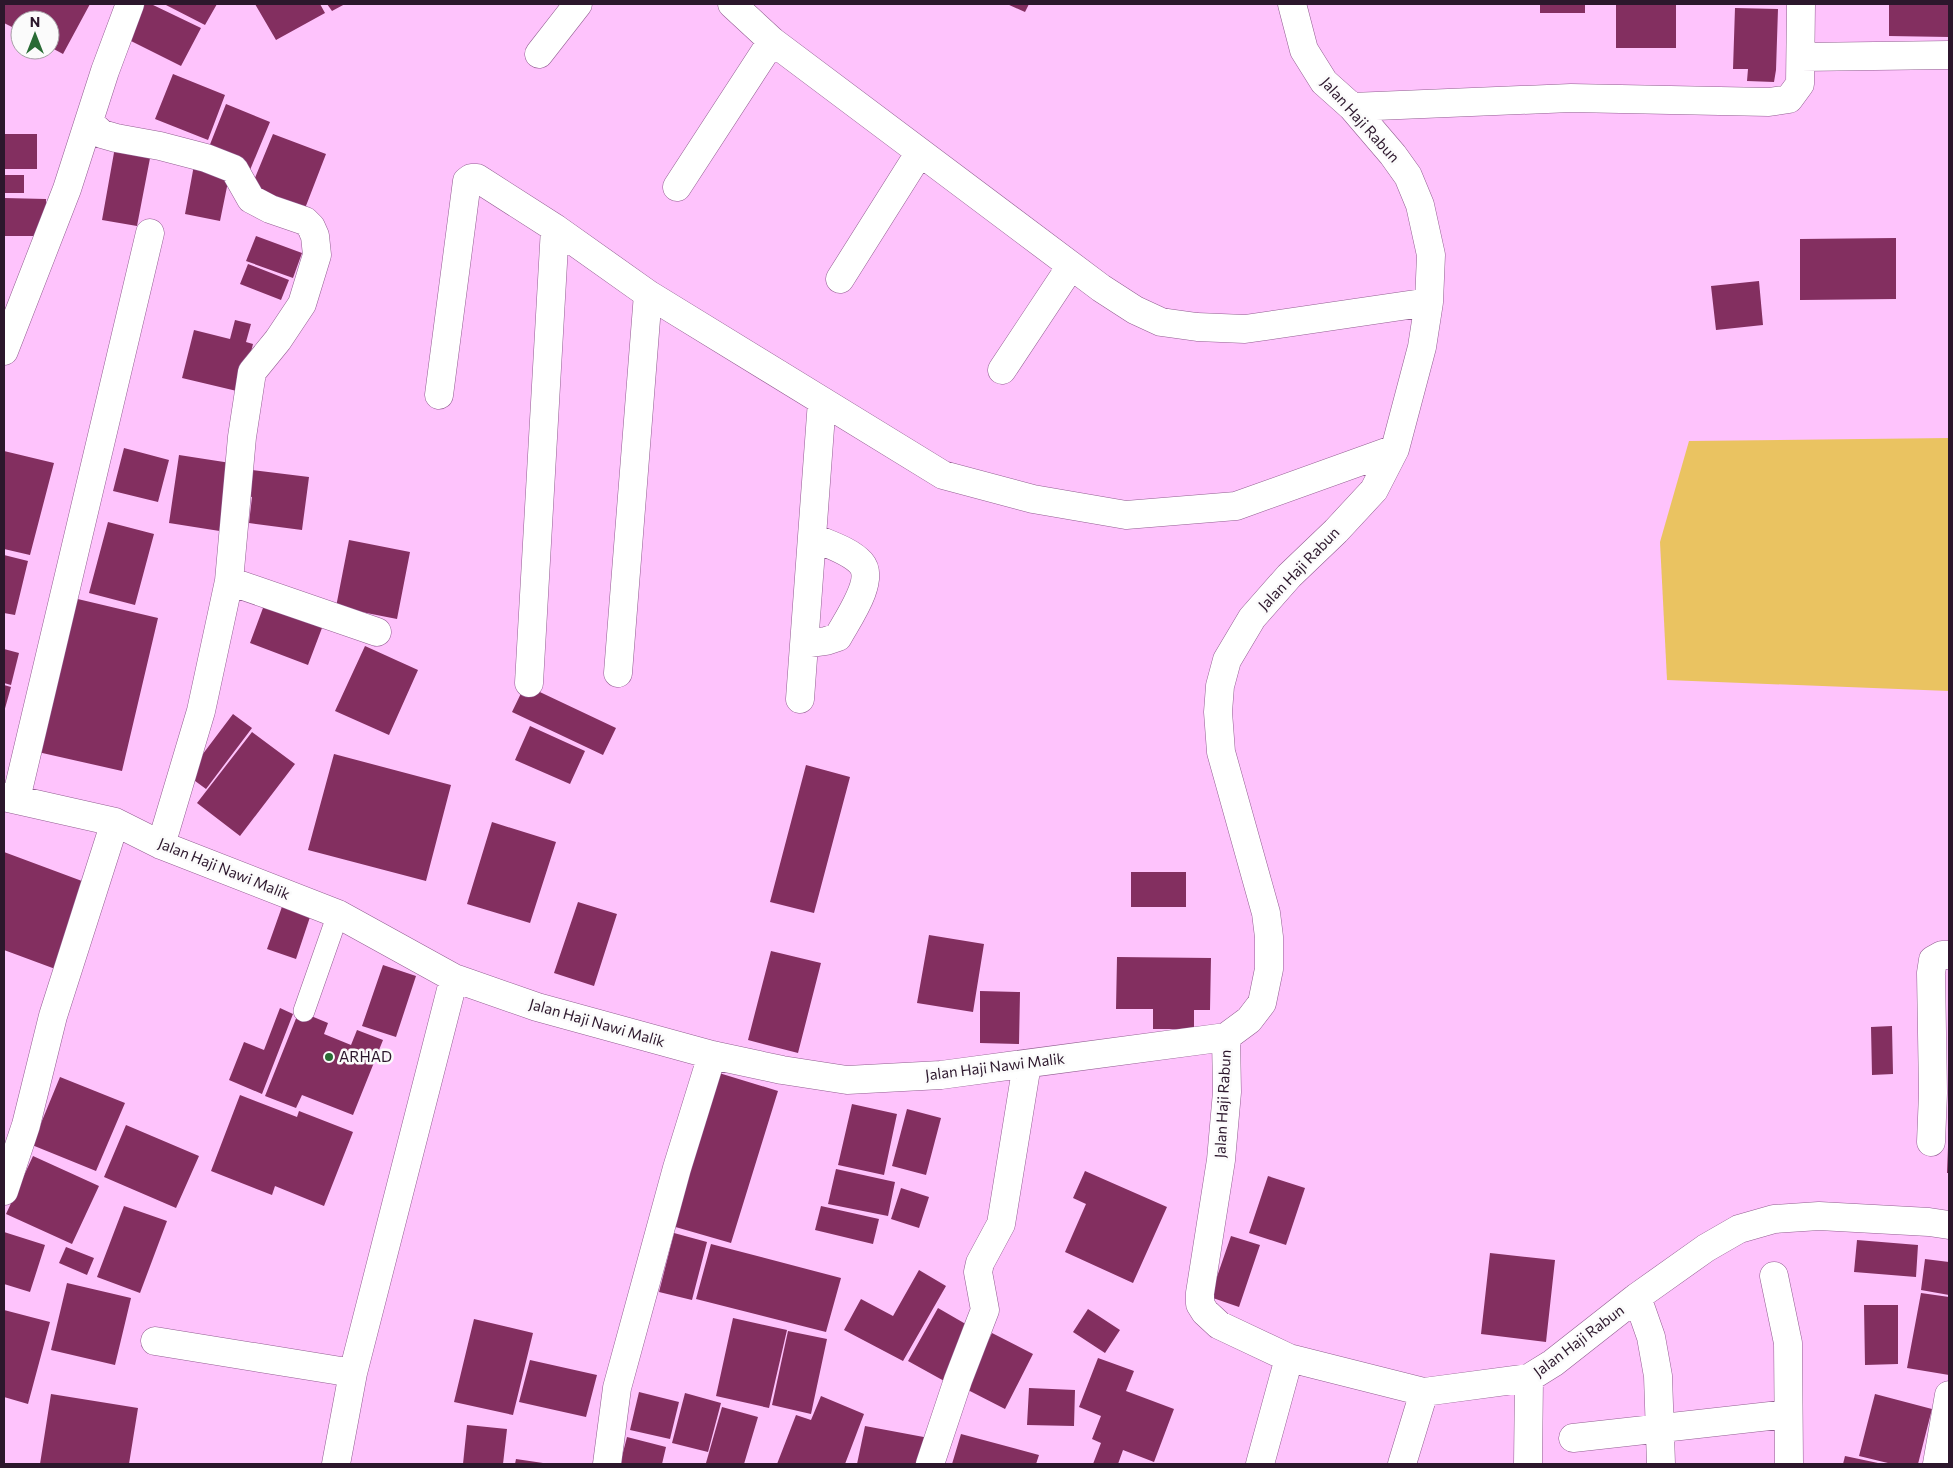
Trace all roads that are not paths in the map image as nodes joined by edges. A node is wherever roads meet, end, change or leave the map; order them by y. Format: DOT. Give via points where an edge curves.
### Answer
graph roads {
  1 [pos="130,4"];
  2 [pos="578,4"];
  3 [pos="732,4"];
  4 [pos="1292,4"];
  5 [pos="1801,4"];
  6 [pos="772,41"];
  7 [pos="539,54"];
  8 [pos="1949,54"];
  9 [pos="1801,57"];
  10 [pos="1352,107"];
  11 [pos="89,122"];
  12 [pos="920,152"];
  13 [pos="676,187"];
  14 [pos="555,228"];
  15 [pos="150,233"];
  16 [pos="1071,266"];
  17 [pos="840,279"];
  18 [pos="648,294"];
  19 [pos="1429,302"];
  20 [pos="4,351"];
  21 [pos="1002,370"];
  22 [pos="439,395"];
  23 [pos="822,401"];
  24 [pos="1395,449"];
  25 [pos="812,537"];
  26 [pos="229,581"];
  27 [pos="378,632"];
  28 [pos="804,644"];
  29 [pos="618,673"];
  30 [pos="528,684"];
  31 [pos="800,699"];
  32 [pos="10,798"];
  33 [pos="115,822"];
  34 [pos="161,845"];
  35 [pos="338,914"];
  36 [pos="1949,955"];
  37 [pos="454,978"];
  38 [pos="304,1011"];
  39 [pos="1226,1037"];
  40 [pos="712,1055"];
  41 [pos="1027,1064"];
  42 [pos="1931,1142"];
  43 [pos="4,1191"];
  44 [pos="1949,1225"];
  45 [pos="1774,1276"];
  46 [pos="1637,1297"];
  47 [pos="155,1341"];
  48 [pos="1289,1358"];
  49 [pos="353,1373"];
  50 [pos="1529,1378"];
  51 [pos="1424,1392"];
  52 [pos="1949,1395"];
  53 [pos="1788,1414"];
  54 [pos="1661,1429"];
  55 [pos="1573,1438"];
  56 [pos="336,1464"];
  57 [pos="607,1464"];
  58 [pos="930,1464"];
  59 [pos="1260,1464"];
  60 [pos="1402,1464"];
  61 [pos="1528,1464"];
  62 [pos="1661,1464"];
  63 [pos="1789,1464"];
  64 [pos="1937,1464"];
  1 -- 11 [label="street"];
  2 -- 7 [label="street"];
  3 -- 6 [label="street"];
  4 -- 10 [label="street, Jalan Haji Rabun" via="1304,50 1324,82"];
  5 -- 9 [label="street"];
  6 -- 12 [label="street"];
  6 -- 13 [label="street"];
  8 -- 9 [label="street"];
  9 -- 10 [label="street" via="1800,84 1789,99 1769,102 1571,98"];
  10 -- 19 [label="street, Jalan Haji Rabun" via="1408,176 1420,205 1431,255"];
  11 -- 20 [label="street" via="67,189"];
  11 -- 26 [label="street" via="102,134 206,158 234,169 251,199 305,222 316,236 317,254 302,304 252,372 242,437"];
  12 -- 16 [label="street"];
  12 -- 17 [label="street"];
  14 -- 18 [label="street"];
  14 -- 22 [label="street" via="477,178 467,181"];
  14 -- 30 [label="street"];
  15 -- 32 [label="street"];
  16 -- 19 [label="street" via="1134,310 1161,322 1196,327 1245,329"];
  16 -- 21 [label="street"];
  18 -- 23 [label="street"];
  18 -- 29 [label="street"];
  19 -- 24 [label="street, Jalan Haji Rabun" via="1422,347"];
  23 -- 24 [label="street" via="943,475 1033,499 1126,515 1236,506"];
  23 -- 25 [label="street"];
  24 -- 39 [label="street, Jalan Haji Rabun" via="1374,490 1264,604 1227,660 1220,686 1221,752 1266,913 1269,969 1262,1004 1249,1020"];
  25 -- 28 [label="street"];
  25 -- 28 [label="street" via="850,555 861,563 866,575 864,588 838,637"];
  26 -- 27 [label="street"];
  26 -- 34 [label="street" via="200,710"];
  28 -- 31 [label="street"];
  32 -- 33 [label="street, Jalan Haji Nawi Malik"];
  33 -- 34 [label="street, Jalan Haji Nawi Malik"];
  33 -- 43 [label="street" via="53,1016 26,1125"];
  34 -- 35 [label="street, Jalan Haji Nawi Malik"];
  35 -- 37 [label="street, Jalan Haji Nawi Malik"];
  35 -- 38 [label="lane"];
  36 -- 42 [label="street" via="1933,960 1931,973"];
  37 -- 40 [label="street, Jalan Haji Nawi Malik" via="537,1007"];
  37 -- 49 [label="street"];
  39 -- 41 [label="street, Jalan Haji Nawi Malik"];
  39 -- 48 [label="street, Jalan Haji Rabun" via="1227,1092 1221,1160 1200,1304 1219,1325"];
  40 -- 41 [label="street, Jalan Haji Nawi Malik" via="848,1080 941,1075"];
  40 -- 57 [label="street" via="677,1168 617,1388"];
  41 -- 58 [label="street" via="1001,1224 978,1272 985,1310"];
  44 -- 46 [label="street, Jalan Haji Rabun" via="1819,1216 1774,1219 1739,1229 1714,1243"];
  45 -- 53 [label="street" via="1788,1343"];
  46 -- 50 [label="street, Jalan Haji Rabun"];
  46 -- 54 [label="street" via="1658,1376"];
  47 -- 49 [label="street"];
  48 -- 51 [label="street, Jalan Haji Rabun"];
  48 -- 59 [label="street"];
  49 -- 56 [label="street"];
  50 -- 51 [label="street, Jalan Haji Rabun"];
  50 -- 61 [label="street"];
  51 -- 60 [label="street"];
  52 -- 64 [label="street"];
  53 -- 54 [label="street"];
  53 -- 63 [label="street"];
  54 -- 55 [label="street"];
  54 -- 62 [label="street"];
}
